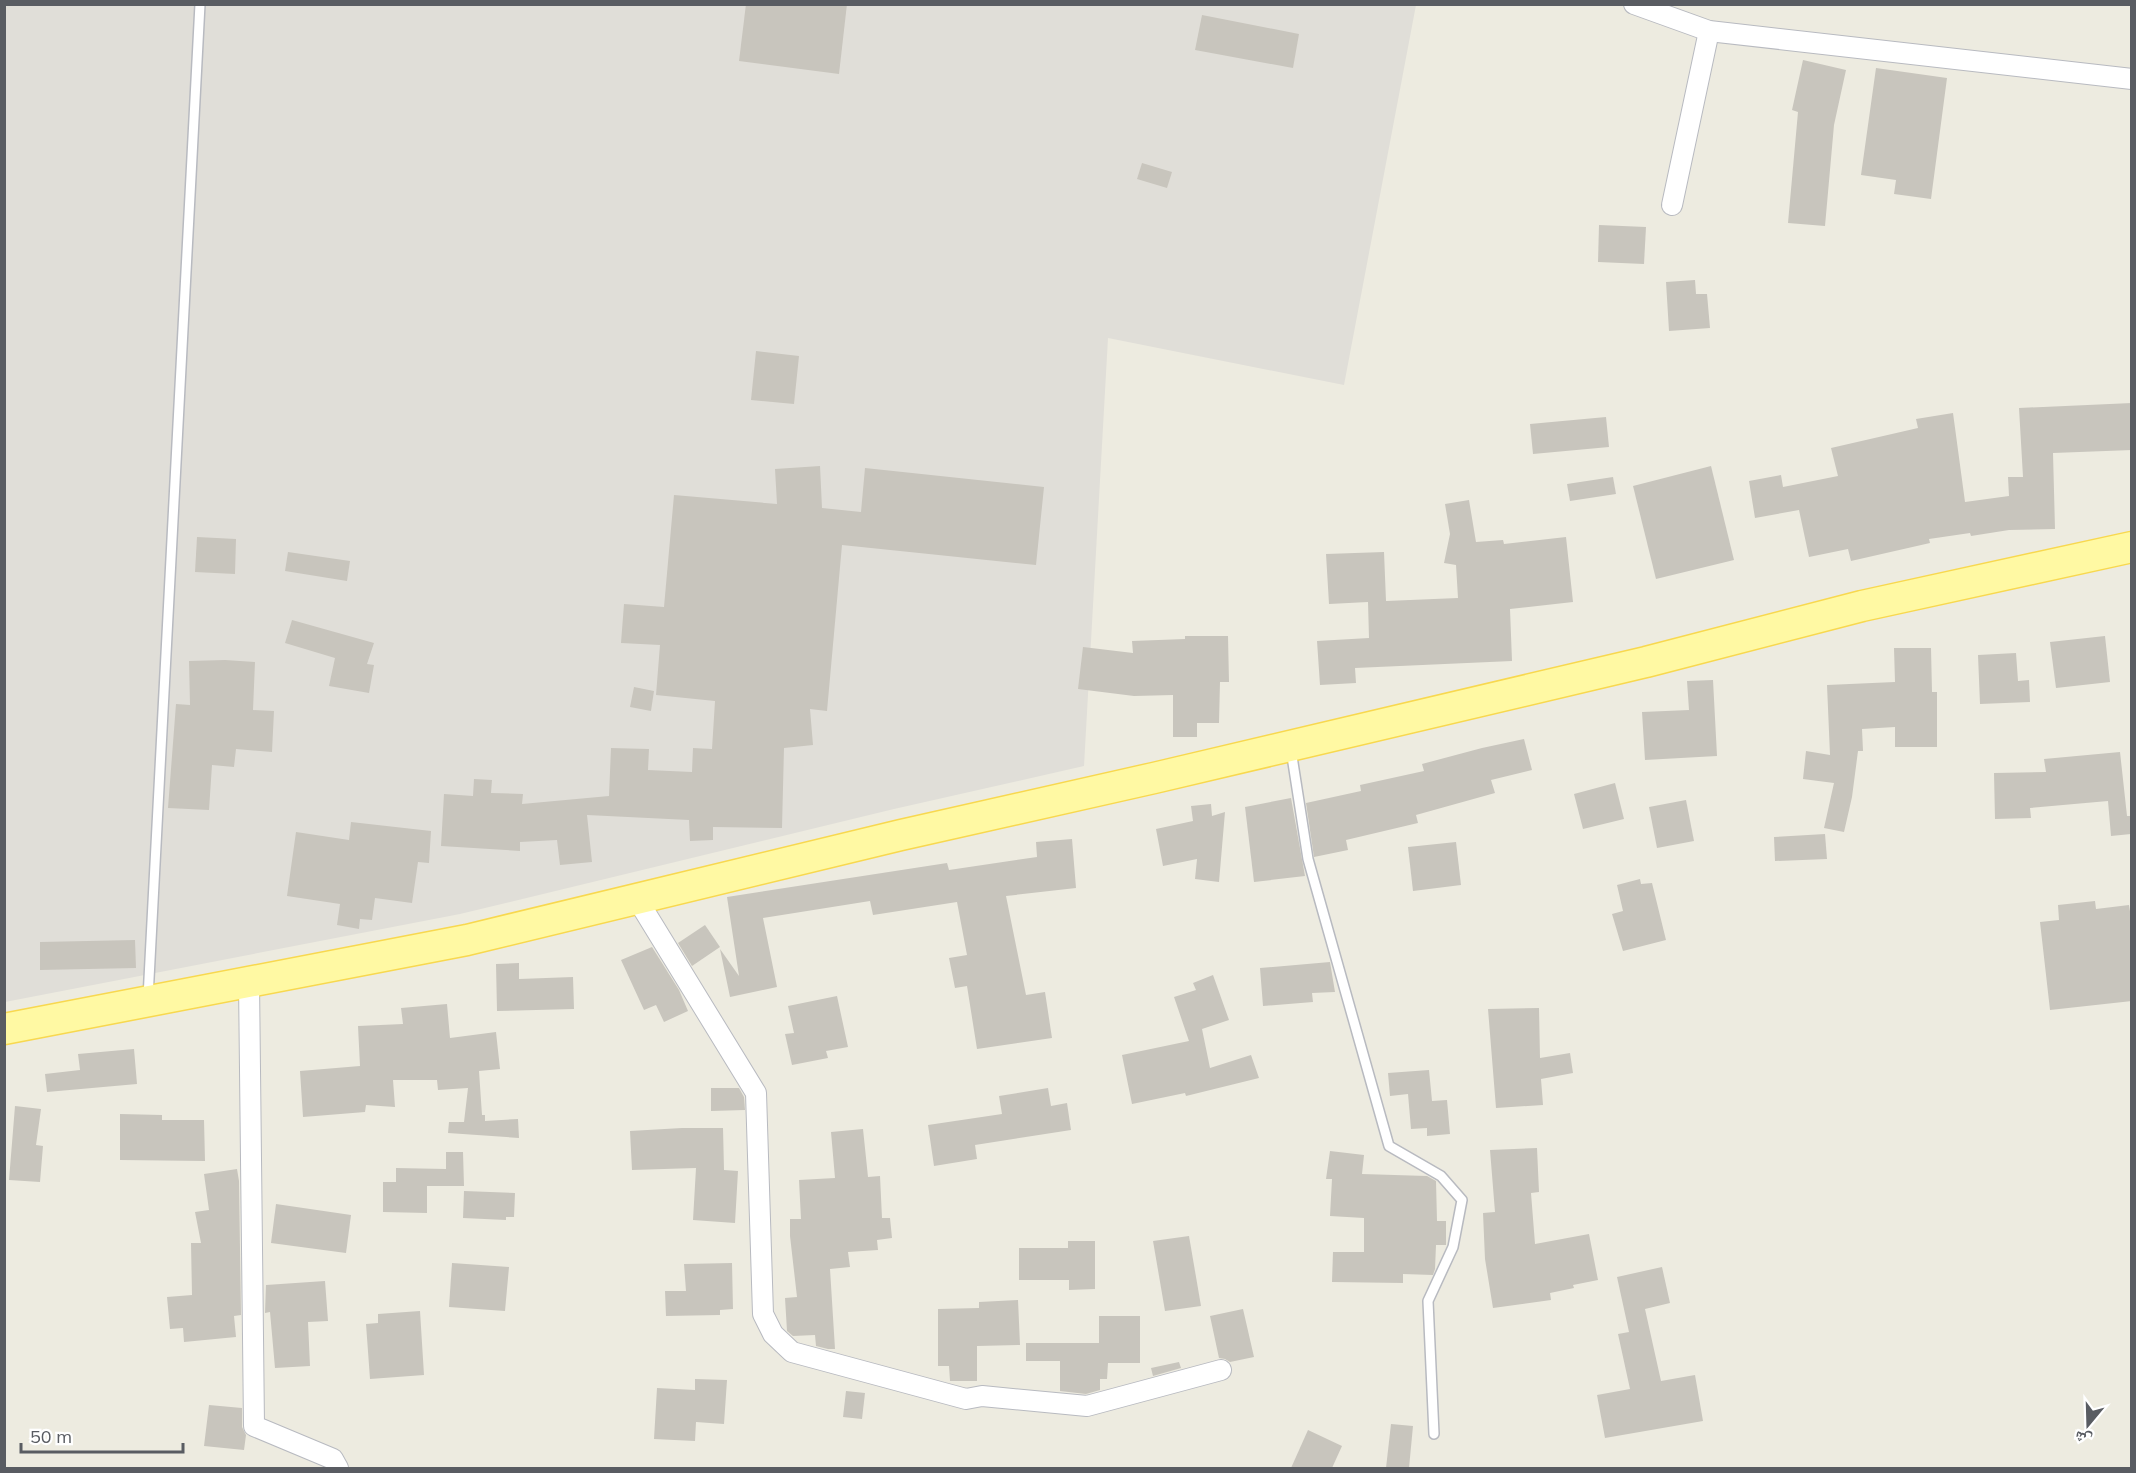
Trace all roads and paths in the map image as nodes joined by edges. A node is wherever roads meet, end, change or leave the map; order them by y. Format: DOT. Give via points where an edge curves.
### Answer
graph roads {
  1 [pos="200,4"];
  2 [pos="1634,4"];
  3 [pos="1709,31"];
  4 [pos="2132,79"];
  5 [pos="1672,205"];
  6 [pos="2132,547"];
  7 [pos="1290,746"];
  8 [pos="637,899"];
  9 [pos="249,981"];
  10 [pos="147,1000"];
  11 [pos="4,1029"];
  12 [pos="1221,1370"];
  13 [pos="1434,1434"];
  14 [pos="338,1468"];
  1 -- 10 [label="lane"];
  2 -- 3 [label="street"];
  3 -- 4 [label="street"];
  3 -- 5 [label="street"];
  6 -- 7 [label="main road" via="1862,606 1646,662"];
  7 -- 8 [label="main road"];
  7 -- 13 [label="lane" via="1308,859 1389,1146 1440,1176 1462,1200 1453,1247 1428,1301"];
  8 -- 9 [label="main road" via="467,940"];
  8 -- 12 [label="street" via="756,1093 764,1314 773,1334 792,1352 966,1399 982,1396 1087,1406"];
  9 -- 10 [label="main road"];
  9 -- 14 [label="street" via="254,1426 333,1459"];
  10 -- 11 [label="main road"];
}
